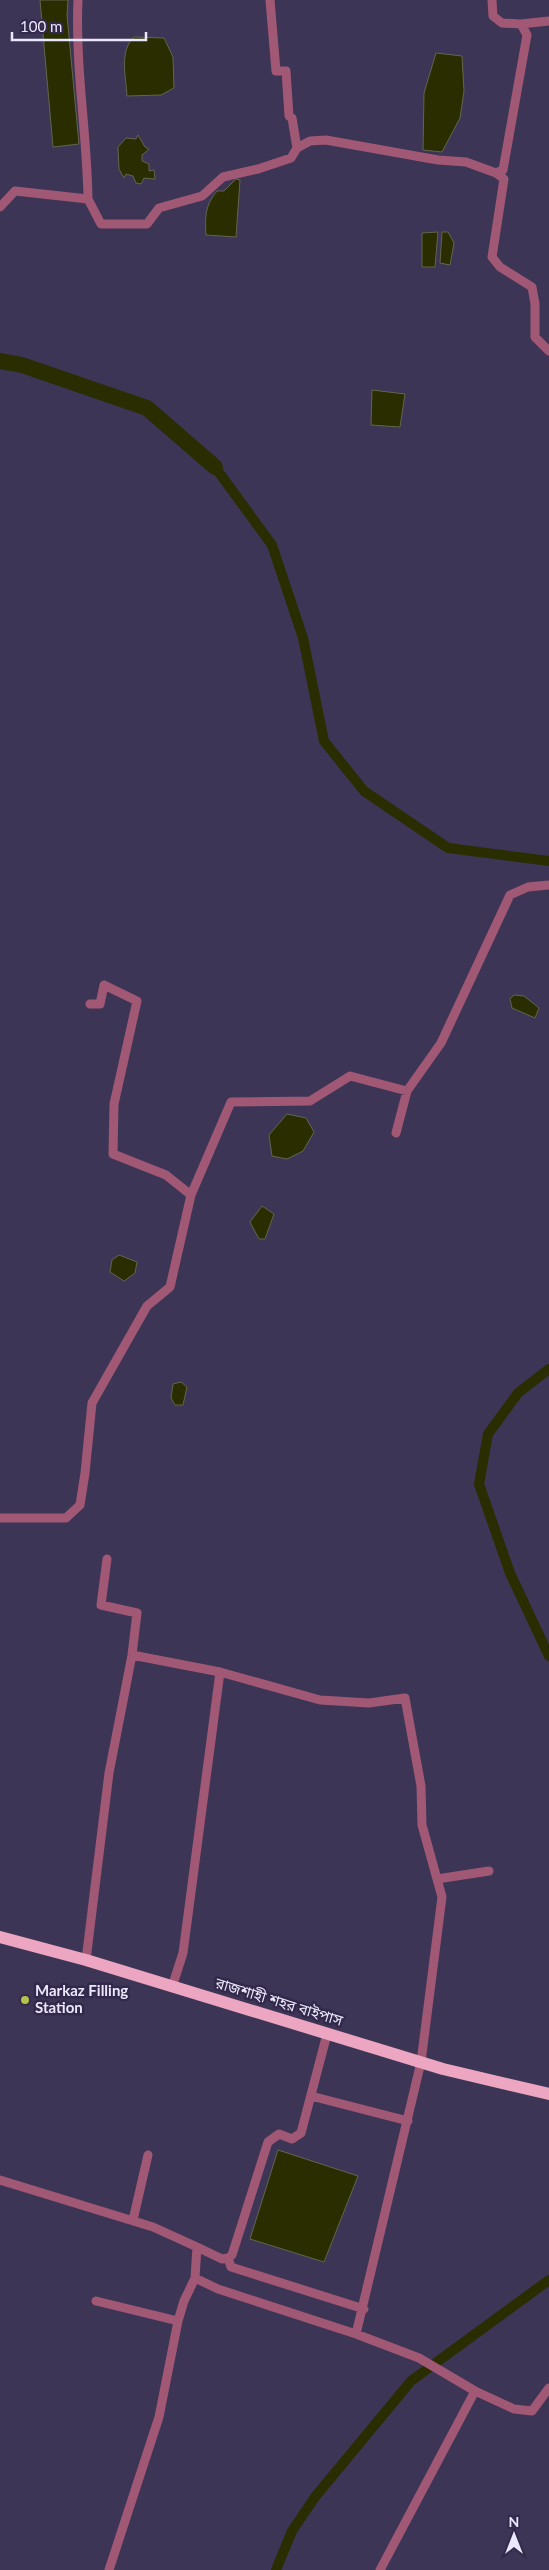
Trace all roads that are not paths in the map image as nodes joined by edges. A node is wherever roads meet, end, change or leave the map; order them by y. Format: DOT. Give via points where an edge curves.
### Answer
graph roads {
  1 [pos="78,0"];
  2 [pos="270,0"];
  3 [pos="492,0"];
  4 [pos="549,21"];
  5 [pos="521,24"];
  6 [pos="297,148"];
  7 [pos="496,173"];
  8 [pos="88,199"];
  9 [pos="0,207"];
  10 [pos="549,351"];
  11 [pos="549,885"];
  12 [pos="90,1004"];
  13 [pos="407,1091"];
  14 [pos="396,1133"];
  15 [pos="191,1195"];
  16 [pos="0,1518"];
  17 [pos="107,1559"];
  18 [pos="132,1655"];
  19 [pos="220,1672"];
  20 [pos="489,1871"];
  21 [pos="437,1879"];
  22 [pos="0,1937"];
  23 [pos="86,1960"];
  24 [pos="172,1987"];
  25 [pos="327,2034"];
  26 [pos="421,2062"];
  27 [pos="549,2094"];
  28 [pos="311,2096"];
  29 [pos="408,2121"];
  30 [pos="148,2155"];
  31 [pos="0,2180"];
  32 [pos="132,2220"];
  33 [pos="197,2247"];
  34 [pos="228,2258"];
  35 [pos="195,2278"];
  36 [pos="96,2301"];
  37 [pos="364,2309"];
  38 [pos="178,2321"];
  39 [pos="356,2334"];
  40 [pos="549,2388"];
  41 [pos="475,2391"];
  42 [pos="109,2570"];
  43 [pos="380,2570"];
  1 -- 8 [label="street" via="76,36"];
  2 -- 6 [label="street" via="276,71 286,71 289,116"];
  3 -- 5 [label="street" via="493,16 502,23"];
  4 -- 5 [label="street"];
  5 -- 7 [label="street" via="527,35 526,44 503,170"];
  6 -- 7 [label="street" via="310,141 326,140 466,162"];
  6 -- 8 [label="street" via="291,158 258,170 223,177 202,196 159,208 147,224 101,224"];
  7 -- 10 [label="street" via="504,179 492,257 500,267 532,287 535,337"];
  8 -- 9 [label="street" via="15,191"];
  11 -- 13 [label="street" via="528,887 510,895 441,1043"];
  12 -- 15 [label="street" via="100,1004 104,985 137,1000 114,1104 113,1154 166,1175"];
  13 -- 14 [label="street"];
  13 -- 15 [label="street" via="350,1076 310,1101 231,1102"];
  15 -- 16 [label="street" via="170,1287 147,1306 92,1403 80,1505 66,1518"];
  17 -- 18 [label="street" via="101,1605 137,1613"];
  18 -- 19 [label="street"];
  18 -- 23 [label="street" via="109,1773"];
  19 -- 21 [label="street" via="320,1700 369,1703 406,1698 421,1786 422,1825"];
  19 -- 24 [label="street" via="183,1952"];
  20 -- 21 [label="street"];
  21 -- 26 [label="street" via="442,1896"];
  22 -- 23 [label="highway, রাজশাহী শহর বাইপাস"];
  23 -- 24 [label="highway, রাজশাহী শহর বাইপাস"];
  24 -- 25 [label="highway, রাজশাহী শহর বাইপাস"];
  25 -- 26 [label="highway, রাজশাহী শহর বাইপাস"];
  25 -- 28 [label="street"];
  26 -- 27 [label="highway, রাজশাহী শহর বাইপাস"];
  26 -- 29 [label="street"];
  28 -- 29 [label="street"];
  28 -- 34 [label="street" via="301,2133 292,2139 279,2134 268,2142 232,2255"];
  29 -- 37 [label="street"];
  30 -- 32 [label="street"];
  31 -- 32 [label="street"];
  32 -- 33 [label="street"];
  33 -- 34 [label="street" via="222,2259"];
  33 -- 35 [label="street"];
  34 -- 37 [label="street" via="231,2267"];
  35 -- 38 [label="street"];
  35 -- 39 [label="street" via="218,2290"];
  36 -- 38 [label="street"];
  37 -- 39 [label="street"];
  38 -- 42 [label="street" via="159,2417"];
  39 -- 41 [label="street" via="420,2358"];
  40 -- 41 [label="street" via="532,2411 514,2409"];
  41 -- 43 [label="street"];
}
